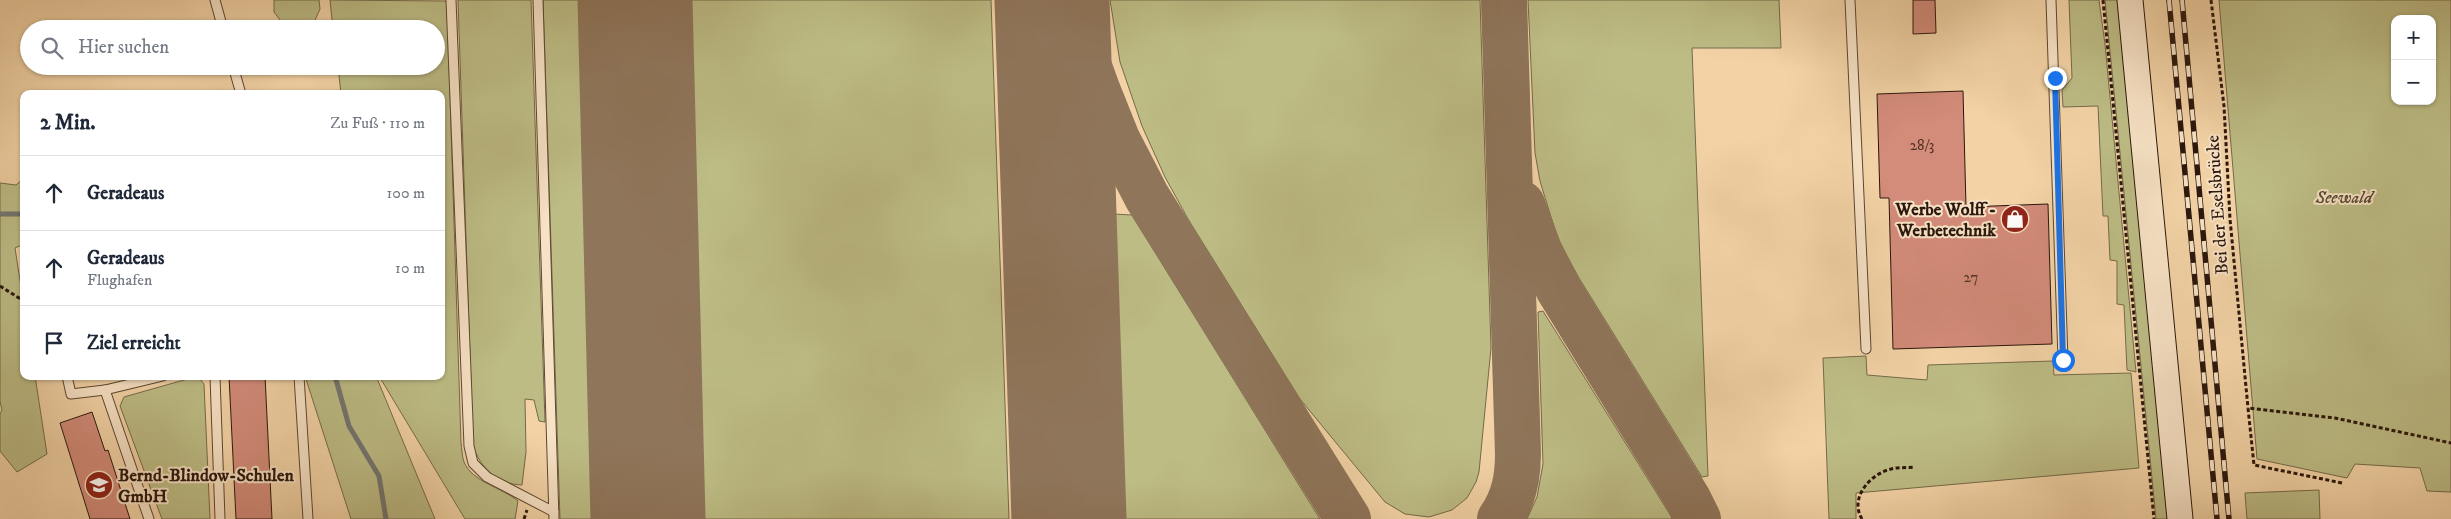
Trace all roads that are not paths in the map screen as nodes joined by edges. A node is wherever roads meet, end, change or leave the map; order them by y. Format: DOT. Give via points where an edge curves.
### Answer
graph roads {
  1 [pos="215,0"];
  2 [pos="452,0"];
  3 [pos="538,0"];
  4 [pos="1850,0"];
  5 [pos="2051,0"];
  6 [pos="2130,0"];
  7 [pos="221,20"];
  8 [pos="236,75"];
  9 [pos="240,90"];
  10 [pos="1866,349"];
  11 [pos="2063,360"];
  12 [pos="68,380"];
  13 [pos="147,380"];
  14 [pos="214,380"];
  15 [pos="300,380"];
  16 [pos="105,390"];
  17 [pos="554,516"];
  18 [pos="149,519"];
  19 [pos="220,519"];
  20 [pos="308,519"];
  21 [pos="2180,519"];
  1 -- 7 [label="lane"];
  2 -- 17 [label="lane" via="469,446 473,463 487,477"];
  3 -- 17 [label="lane"];
  4 -- 10 [label="lane"];
  5 -- 11 [label="lane"];
  6 -- 21 [label="street"];
  8 -- 9 [label="lane"];
  12 -- 16 [label="lane" via="71,394"];
  13 -- 16 [label="lane"];
  14 -- 19 [label="lane"];
  15 -- 20 [label="lane"];
  16 -- 18 [label="lane"];
}
